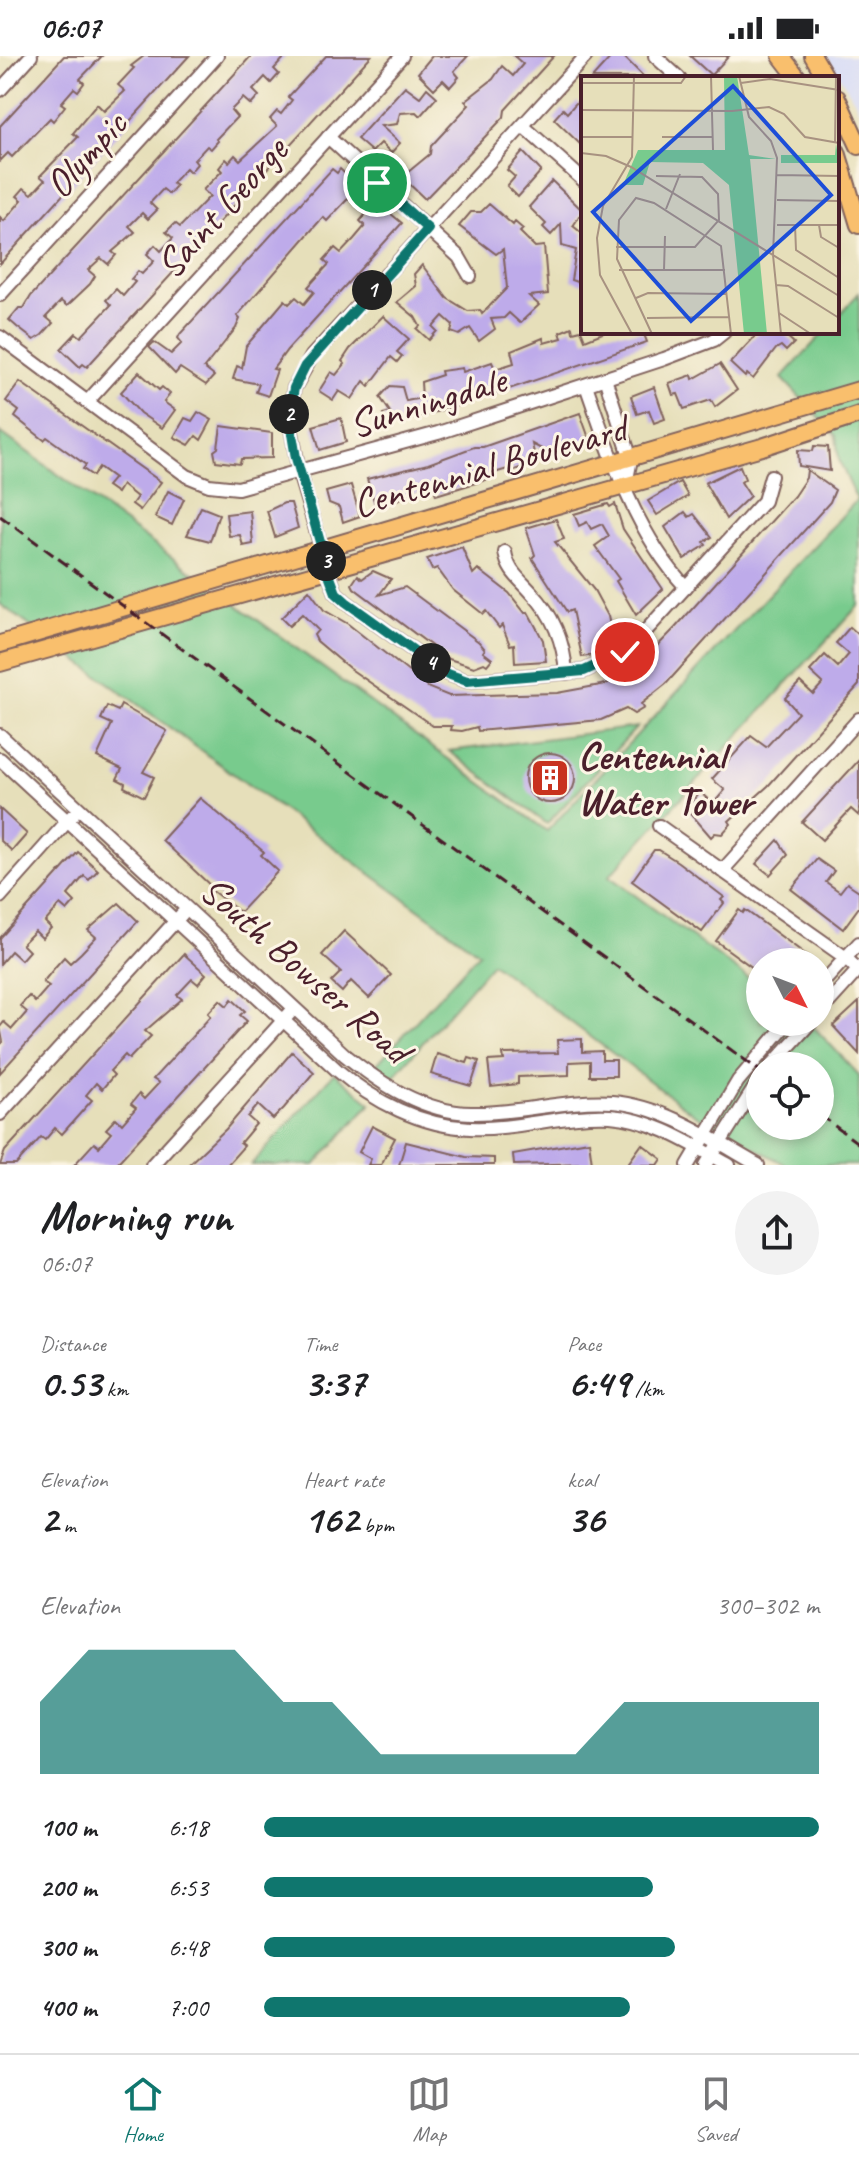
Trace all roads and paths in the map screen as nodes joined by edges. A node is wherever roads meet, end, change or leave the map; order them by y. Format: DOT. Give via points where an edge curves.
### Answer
graph roads {
  1 [pos="31,56"];
  2 [pos="217,56"];
  3 [pos="402,56"];
  4 [pos="586,56"];
  5 [pos="655,56"];
  6 [pos="781,56"];
  7 [pos="813,56"];
  8 [pos="677,76"];
  9 [pos="796,76"];
  10 [pos="825,76"];
  11 [pos="0,90"];
  12 [pos="839,102"];
  13 [pos="523,126"];
  14 [pos="328,137"];
  15 [pos="859,146"];
  16 [pos="839,159"];
  17 [pos="581,178"];
  18 [pos="859,225"];
  19 [pos="428,229"];
  20 [pos="470,276"];
  21 [pos="0,295"];
  22 [pos="719,336"];
  23 [pos="0,337"];
  24 [pos="605,378"];
  25 [pos="586,385"];
  26 [pos="859,390"];
  27 [pos="87,402"];
  28 [pos="859,415"];
  29 [pos="631,459"];
  30 [pos="613,464"];
  31 [pos="299,473"];
  32 [pos="771,476"];
  33 [pos="626,484"];
  34 [pos="324,550"];
  35 [pos="505,552"];
  36 [pos="328,569"];
  37 [pos="686,587"];
  38 [pos="0,644"];
  39 [pos="0,663"];
  40 [pos="566,673"];
  41 [pos="859,719"];
  42 [pos="0,735"];
  43 [pos="0,759"];
  44 [pos="78,810"];
  45 [pos="68,820"];
  46 [pos="659,826"];
  47 [pos="722,871"];
  48 [pos="5,882"];
  49 [pos="0,897"];
  50 [pos="187,909"];
  51 [pos="177,920"];
  52 [pos="859,943"];
  53 [pos="846,958"];
  54 [pos="859,970"];
  55 [pos="834,971"];
  56 [pos="834,997"];
  57 [pos="295,1008"];
  58 [pos="285,1018"];
  59 [pos="776,1036"];
  60 [pos="798,1036"];
  61 [pos="784,1052"];
  62 [pos="746,1100"];
  63 [pos="0,1114"];
  64 [pos="704,1135"];
  65 [pos="718,1143"];
  66 [pos="697,1148"];
  67 [pos="708,1160"];
  68 [pos="152,1165"];
  69 [pos="688,1165"];
  70 [pos="729,1165"];
  71 [pos="758,1165"];
  1 -- 11 [label="street"];
  2 -- 21 [label="street, Olympic"];
  3 -- 14 [label="street, Saint George"];
  4 -- 13 [label="street"];
  5 -- 8 [label="street"];
  6 -- 9 [label="main road"];
  7 -- 10 [label="main road"];
  12 -- 15 [label="main road"];
  13 -- 17 [label="street"];
  13 -- 19 [label="street"];
  14 -- 19 [label="street"];
  14 -- 27 [label="street, Saint George"];
  16 -- 18 [label="main road"];
  19 -- 20 [label="street" via="459,257"];
  19 -- 31 [label="street" via="305,366 289,416"];
  22 -- 24 [label="street, Sunningdale"];
  23 -- 27 [label="street, Sunningdale"];
  24 -- 25 [label="street, Sunningdale"];
  24 -- 29 [label="street"];
  25 -- 30 [label="street"];
  25 -- 31 [label="street, Sunningdale"];
  26 -- 29 [label="main road, Centennial Boulevard"];
  27 -- 31 [label="street, Sunningdale" via="187,476 209,485 251,487"];
  28 -- 33 [label="main road, Centennial Boulevard"];
  29 -- 30 [label="main road, Centennial Boulevard"];
  29 -- 33 [label="street"];
  30 -- 33 [label="street"];
  30 -- 34 [label="main road, Centennial Boulevard"];
  31 -- 34 [label="street"];
  32 -- 37 [label="street" via="764,501"];
  33 -- 36 [label="main road, Centennial Boulevard"];
  33 -- 37 [label="street" via="643,528"];
  34 -- 36 [label="street"];
  34 -- 38 [label="main road, Centennial Boulevard"];
  35 -- 40 [label="street" via="514,576 557,628"];
  36 -- 39 [label="main road, Centennial Boulevard"];
  36 -- 40 [label="street" via="336,593 346,602 445,673 476,682"];
  37 -- 40 [label="street" via="625,652"];
  41 -- 47 [label="street"];
  42 -- 44 [label="street, South Bowser Road"];
  43 -- 45 [label="street, South Bowser Road"];
  44 -- 45 [label="street"];
  44 -- 50 [label="street, South Bowser Road"];
  45 -- 48 [label="street"];
  45 -- 51 [label="street, South Bowser Road"];
  46 -- 47 [label="street"];
  47 -- 53 [label="street"];
  48 -- 49 [label="street"];
  50 -- 51 [label="street"];
  50 -- 57 [label="street, South Bowser Road"];
  51 -- 58 [label="street, South Bowser Road"];
  51 -- 63 [label="street"];
  52 -- 53 [label="street"];
  53 -- 54 [label="street"];
  53 -- 55 [label="street"];
  54 -- 56 [label="street"];
  57 -- 58 [label="street"];
  57 -- 64 [label="street, South Bowser Road" via="371,1076 424,1104 471,1113 615,1102 659,1113"];
  58 -- 66 [label="street, South Bowser Road" via="361,1089 420,1118 470,1128 613,1116 654,1126"];
  58 -- 68 [label="street"];
  59 -- 64 [label="street" via="738,1081"];
  60 -- 61 [label="street"];
  62 -- 65 [label="street"];
  64 -- 65 [label="street, South Bowser Road"];
  64 -- 66 [label="street"];
  65 -- 67 [label="street"];
  65 -- 71 [label="street, South Bowser Road"];
  66 -- 67 [label="street, South Bowser Road"];
  66 -- 69 [label="street"];
  67 -- 70 [label="street, South Bowser Road"];
}
